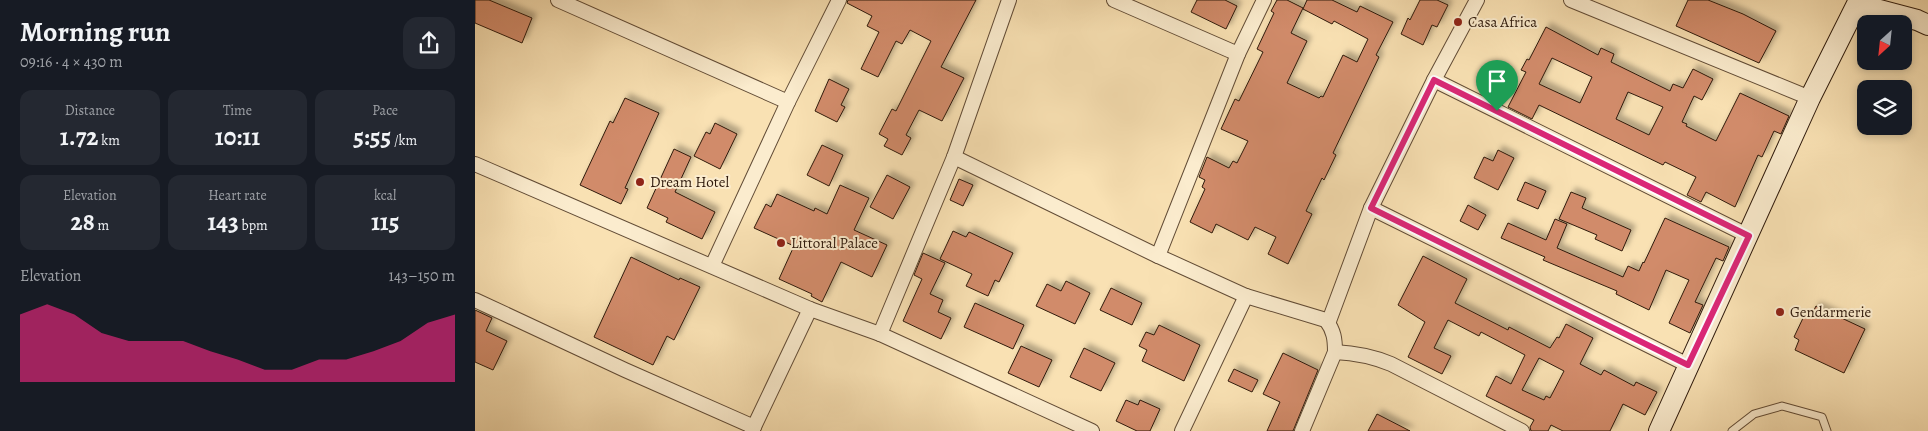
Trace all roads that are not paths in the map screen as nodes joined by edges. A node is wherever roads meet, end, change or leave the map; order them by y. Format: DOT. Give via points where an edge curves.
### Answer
graph roads {
  1 [pos="558,0"];
  2 [pos="839,0"];
  3 [pos="1009,0"];
  4 [pos="1114,0"];
  5 [pos="1264,0"];
  6 [pos="1477,0"];
  7 [pos="1571,0"];
  8 [pos="1854,1"];
  9 [pos="1928,25"];
  10 [pos="1238,54"];
  11 [pos="1434,80"];
  12 [pos="1810,98"];
  13 [pos="788,102"];
  14 [pos="954,157"];
  15 [pos="475,164"];
  16 [pos="1371,208"];
  17 [pos="1749,236"];
  18 [pos="1158,256"];
  19 [pos="712,266"];
  20 [pos="1246,296"];
  21 [pos="475,300"];
  22 [pos="810,310"];
  23 [pos="1329,321"];
  24 [pos="880,334"];
  25 [pos="1335,352"];
  26 [pos="1688,365"];
  27 [pos="753,429"];
  28 [pos="1661,430"];
  29 [pos="1092,431"];
  30 [pos="1182,431"];
  31 [pos="1302,431"];
  32 [pos="1521,431"];
  33 [pos="1732,431"];
  34 [pos="1827,431"];
  1 -- 13 [label="street"];
  2 -- 13 [label="street"];
  3 -- 14 [label="street"];
  4 -- 10 [label="street"];
  5 -- 10 [label="street"];
  6 -- 11 [label="street"];
  7 -- 12 [label="street"];
  8 -- 9 [label="street"];
  8 -- 12 [label="street"];
  10 -- 18 [label="street"];
  11 -- 16 [label="street"];
  11 -- 17 [label="street"];
  12 -- 17 [label="street"];
  13 -- 19 [label="street"];
  14 -- 18 [label="street"];
  14 -- 24 [label="street"];
  15 -- 19 [label="street"];
  16 -- 23 [label="street"];
  16 -- 26 [label="street"];
  17 -- 26 [label="street"];
  18 -- 20 [label="street"];
  19 -- 22 [label="street"];
  20 -- 23 [label="street"];
  20 -- 30 [label="street"];
  21 -- 27 [label="street"];
  22 -- 24 [label="street"];
  22 -- 27 [label="street"];
  23 -- 25 [label="street" via="1326,320 1335,339"];
  24 -- 29 [label="street"];
  25 -- 31 [label="street"];
  25 -- 32 [label="street" via="1354,352 1391,364"];
  26 -- 28 [label="street"];
  33 -- 34 [label="lane" via="1754,414 1782,406 1823,417"];
}
